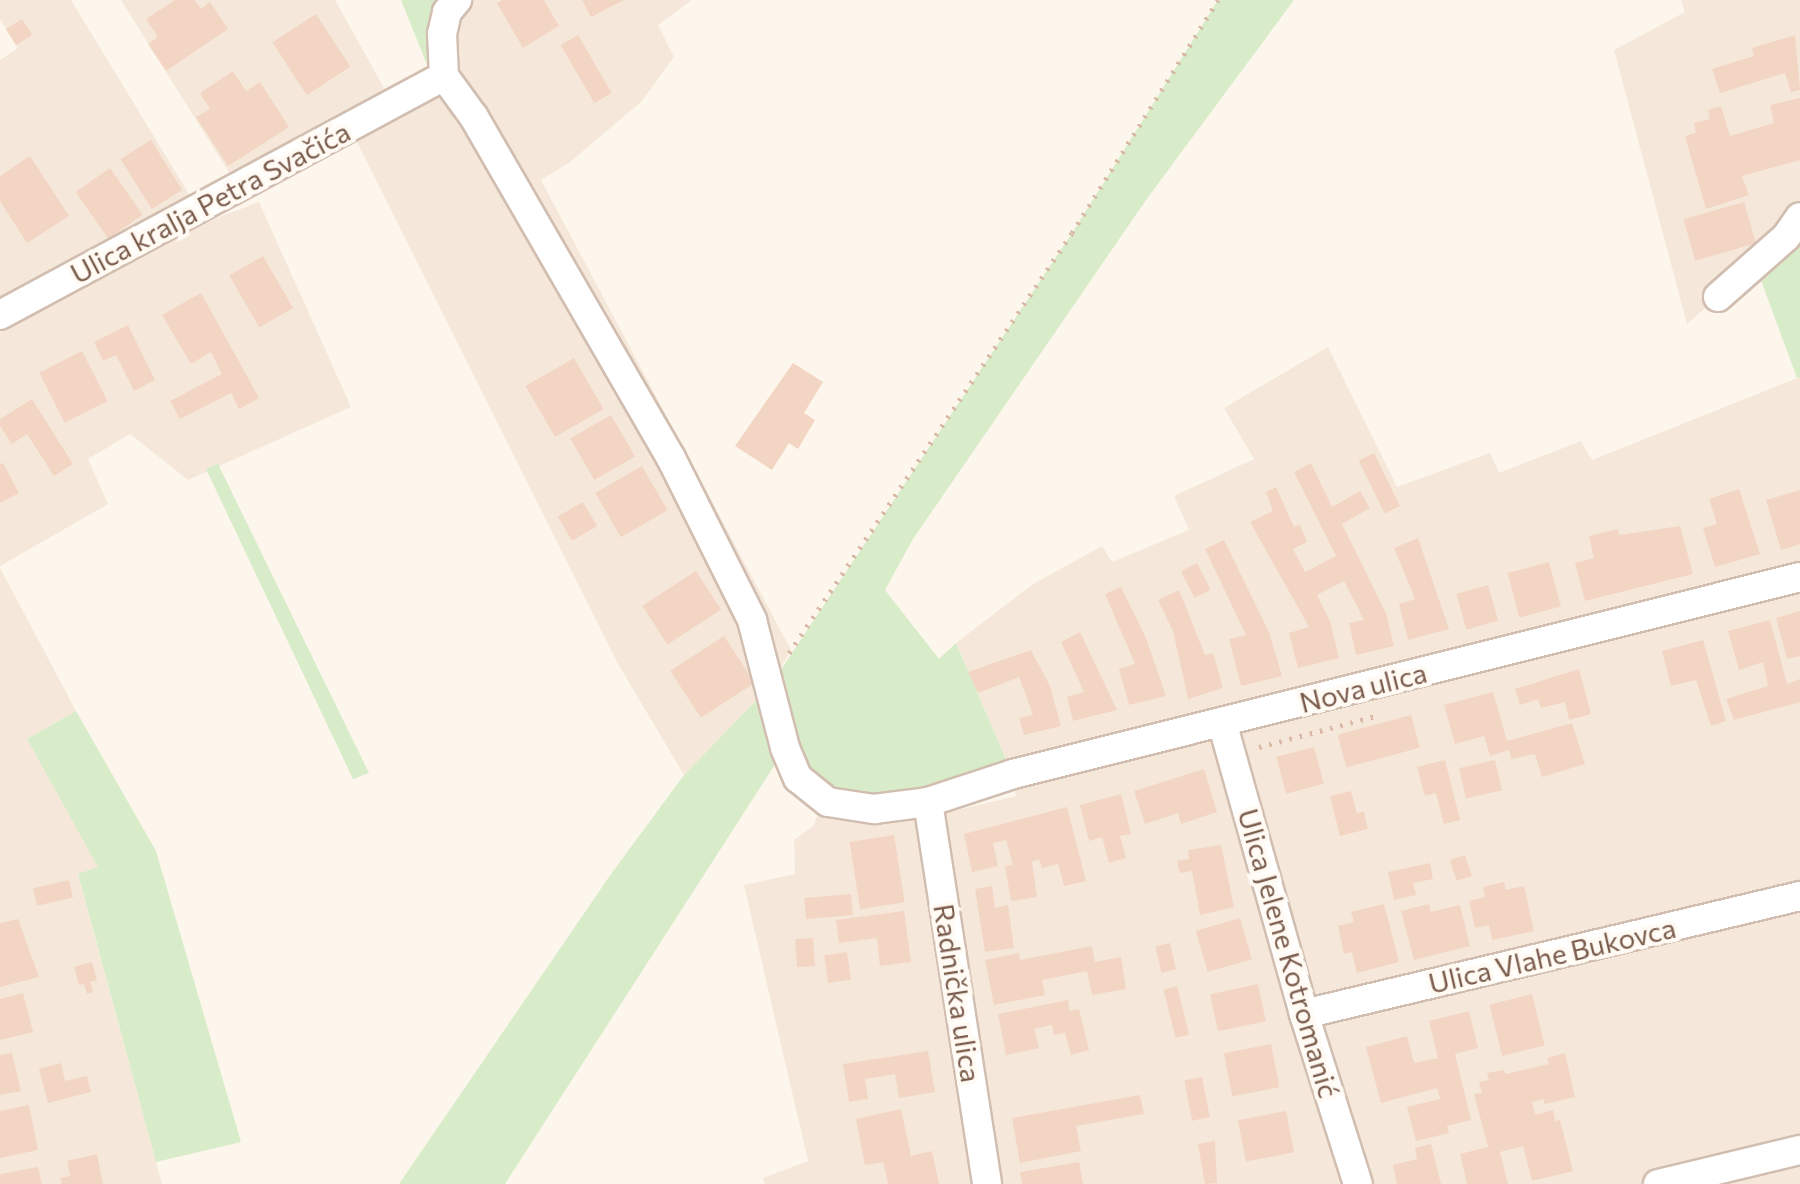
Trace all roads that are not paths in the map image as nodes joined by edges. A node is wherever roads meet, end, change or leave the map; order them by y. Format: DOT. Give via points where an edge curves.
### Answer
graph roads {
  1 [pos="457,0"];
  2 [pos="432,83"];
  3 [pos="1800,217"];
  4 [pos="1718,298"];
  5 [pos="0,315"];
  6 [pos="1800,577"];
  7 [pos="1222,722"];
  8 [pos="928,802"];
  9 [pos="1800,896"];
  10 [pos="1304,1014"];
  11 [pos="1800,1150"];
  12 [pos="987,1184"];
  13 [pos="1358,1184"];
  14 [pos="1658,1184"];
  1 -- 2 [label="street" via="447,12"];
  2 -- 5 [label="street, Ulica kralja Petra Svačića"];
  2 -- 8 [label="street, Nova ulica" via="474,117 671,458 752,620 798,778 828,802 874,809"];
  3 -- 4 [label="street"];
  6 -- 7 [label="street, Nova ulica"];
  7 -- 8 [label="street, Nova ulica"];
  7 -- 10 [label="street, Ulica Jelene Kotromanić"];
  8 -- 12 [label="street, Radnička ulica"];
  9 -- 10 [label="street, Ulica Vlahe Bukovca"];
  10 -- 13 [label="street, Ulica Jelene Kotromanić"];
  11 -- 14 [label="street"];
}
